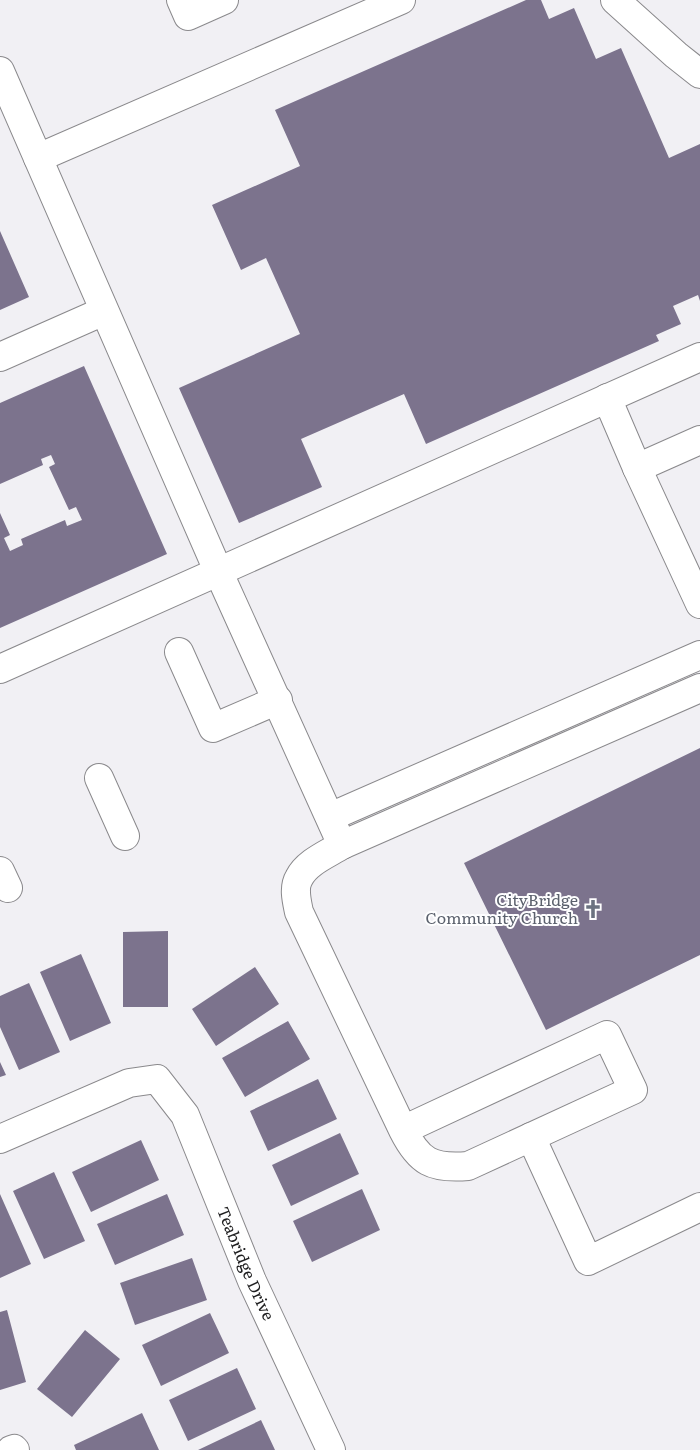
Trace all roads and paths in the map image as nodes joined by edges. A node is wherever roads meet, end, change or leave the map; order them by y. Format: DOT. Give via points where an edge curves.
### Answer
graph roads {
  1 [pos="181,0"];
  2 [pos="224,0"];
  3 [pos="401,0"];
  4 [pos="615,0"];
  5 [pos="0,71"];
  6 [pos="700,74"];
  7 [pos="38,158"];
  8 [pos="104,311"];
  9 [pos="0,357"];
  10 [pos="700,358"];
  11 [pos="607,398"];
  12 [pos="700,440"];
  13 [pos="637,468"];
  14 [pos="219,573"];
  15 [pos="700,604"];
  16 [pos="179,652"];
  17 [pos="700,655"];
  18 [pos="0,669"];
  19 [pos="700,688"];
  20 [pos="278,700"];
  21 [pos="99,778"];
  22 [pos="330,816"];
  23 [pos="125,836"];
  24 [pos="342,845"];
  25 [pos="403,1130"];
  26 [pos="531,1137"];
  27 [pos="0,1139"];
  28 [pos="700,1207"];
  29 [pos="331,1450"];
  1 -- 2 [label="street" via="188,16"];
  3 -- 7 [label="street"];
  4 -- 6 [label="street"];
  5 -- 7 [label="street"];
  7 -- 8 [label="street"];
  8 -- 9 [label="street"];
  8 -- 14 [label="street"];
  10 -- 11 [label="street"];
  11 -- 13 [label="street"];
  11 -- 14 [label="street"];
  12 -- 13 [label="street"];
  13 -- 15 [label="street"];
  14 -- 18 [label="street"];
  14 -- 20 [label="street"];
  16 -- 20 [label="street" via="213,728"];
  17 -- 22 [label="street"];
  19 -- 24 [label="street"];
  20 -- 22 [label="street"];
  21 -- 23 [label="street"];
  22 -- 24 [label="street"];
  24 -- 25 [label="street" via="311,864 298,878 299,912"];
  25 -- 26 [label="street" via="411,1147 422,1158 450,1168 468,1166"];
  25 -- 26 [label="street" via="608,1035 633,1090"];
  26 -- 28 [label="street" via="588,1261"];
  27 -- 29 [label="street, Teabridge Drive" via="129,1083 156,1080 185,1115 252,1281"];
}
